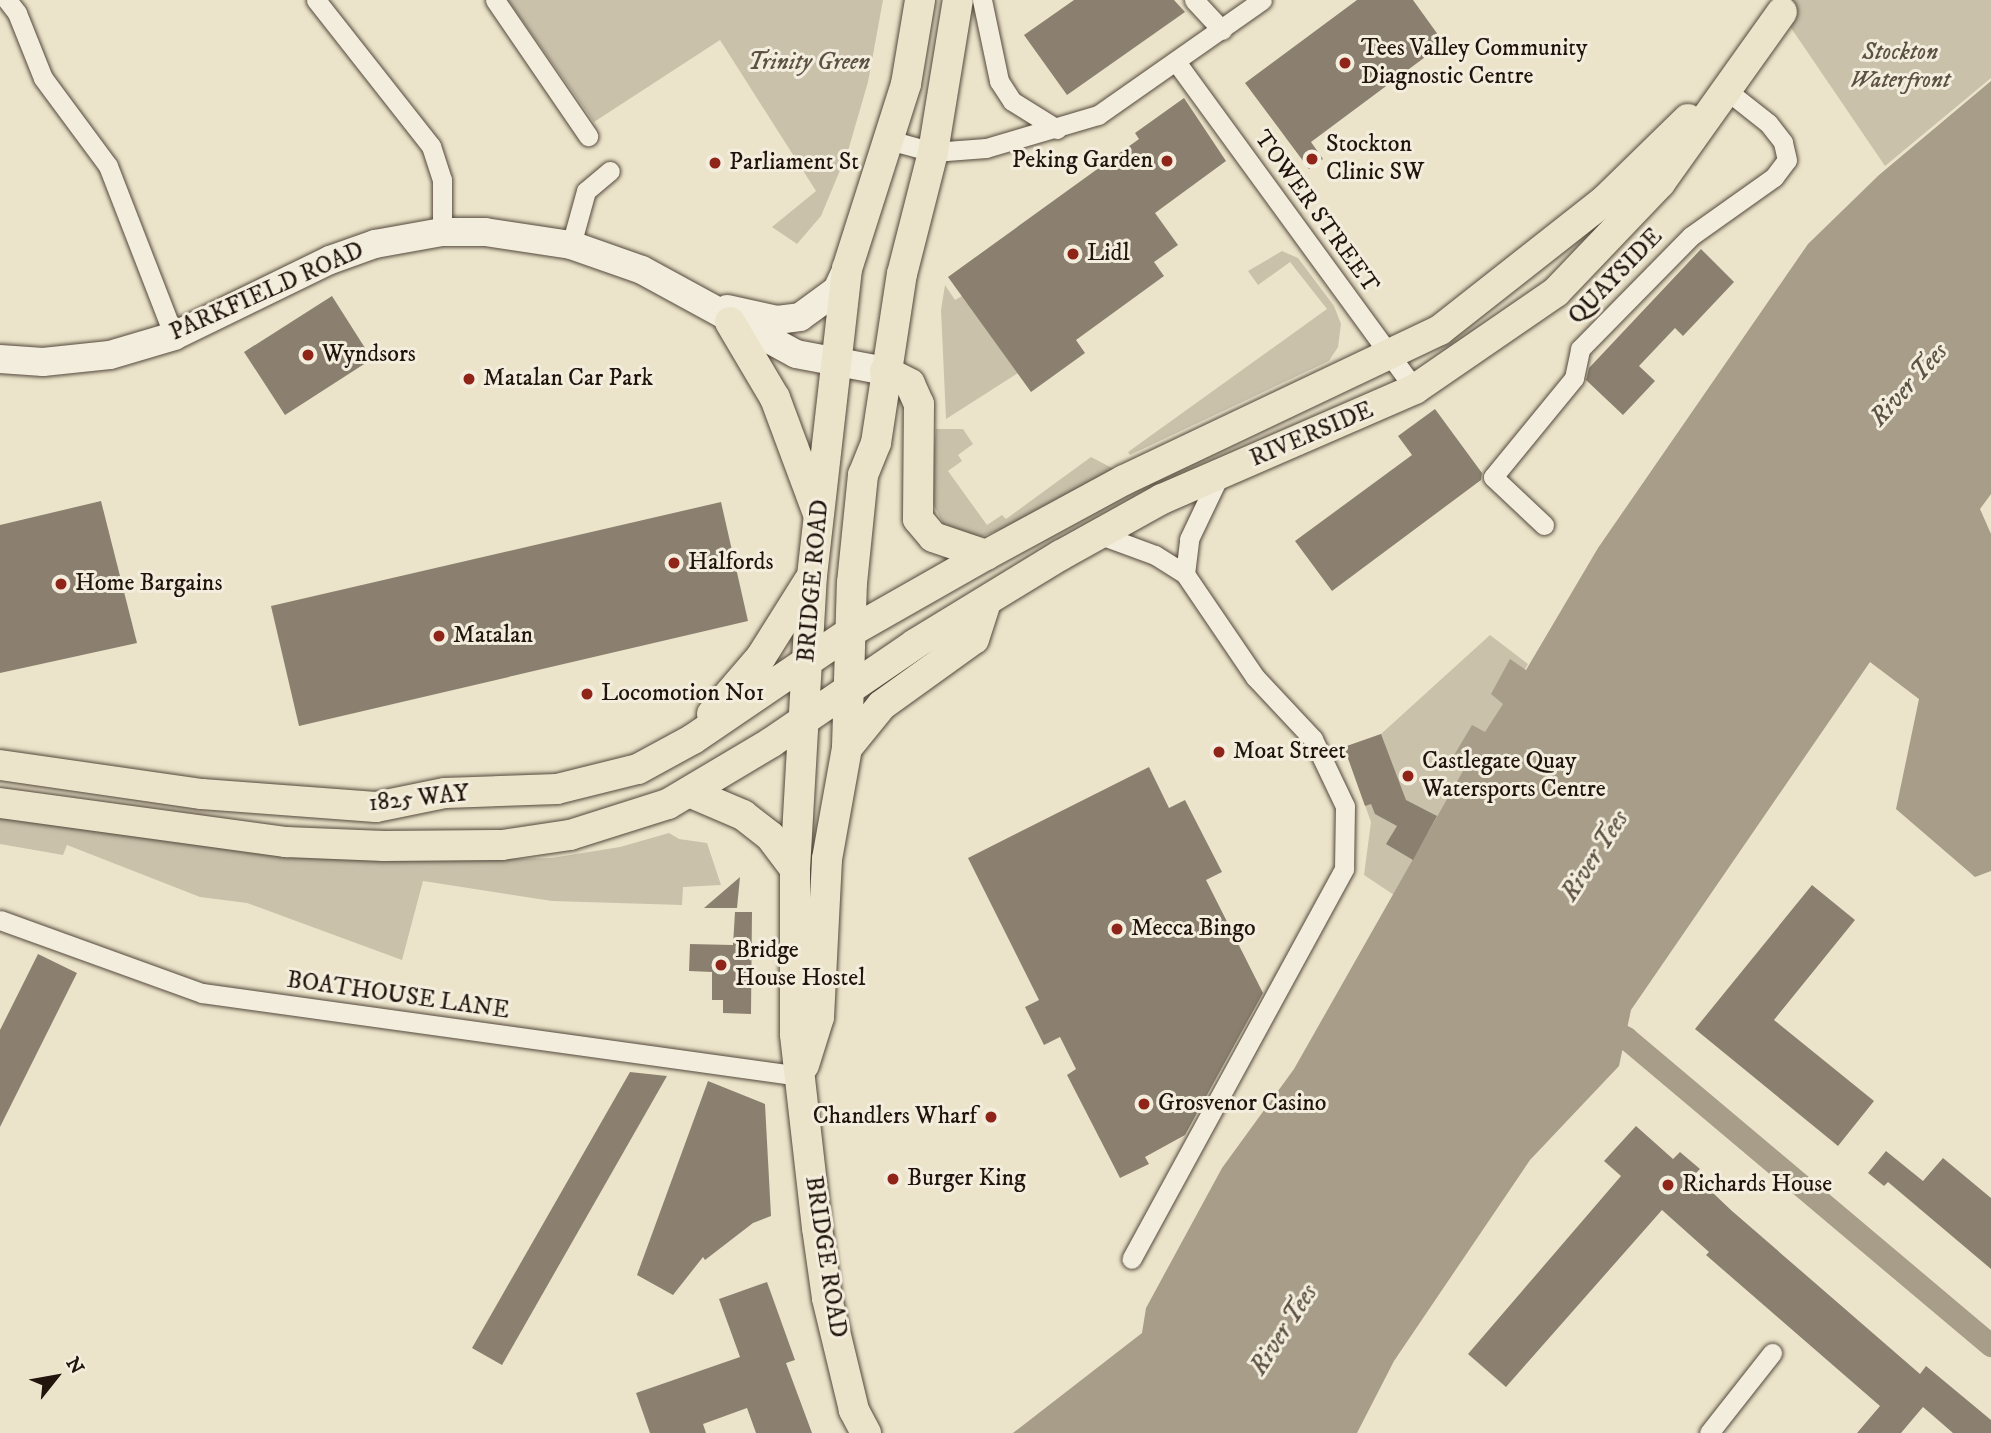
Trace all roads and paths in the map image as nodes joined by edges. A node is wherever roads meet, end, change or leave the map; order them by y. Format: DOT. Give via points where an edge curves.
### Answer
graph roads {
  1 [pos="7,0"];
  2 [pos="316,0"];
  3 [pos="495,0"];
  4 [pos="920,0"];
  5 [pos="958,0"];
  6 [pos="982,0"];
  7 [pos="1194,0"];
  8 [pos="1262,0"];
  9 [pos="1782,12"];
  10 [pos="1222,30"];
  11 [pos="1743,61"];
  12 [pos="1177,63"];
  13 [pos="1725,89"];
  14 [pos="1057,129"];
  15 [pos="588,136"];
  16 [pos="889,140"];
  17 [pos="933,152"];
  18 [pos="610,171"];
  19 [pos="442,232"];
  20 [pos="571,245"];
  21 [pos="847,269"];
  22 [pos="704,304"];
  23 [pos="730,322"];
  24 [pos="174,336"];
  25 [pos="1391,355"];
  26 [pos="0,359"];
  27 [pos="836,360"];
  28 [pos="885,372"];
  29 [pos="1415,389"];
  30 [pos="1221,472"];
  31 [pos="819,517"];
  32 [pos="1544,525"];
  33 [pos="1098,534"];
  34 [pos="986,555"];
  35 [pos="1185,574"];
  36 [pos="812,576"];
  37 [pos="986,603"];
  38 [pos="852,631"];
  39 [pos="807,661"];
  40 [pos="850,688"];
  41 [pos="806,718"];
  42 [pos="693,739"];
  43 [pos="847,748"];
  44 [pos="0,765"];
  45 [pos="689,792"];
  46 [pos="0,803"];
  47 [pos="795,869"];
  48 [pos="0,920"];
  49 [pos="800,1076"];
  50 [pos="1131,1259"];
  51 [pos="1772,1353"];
  52 [pos="1716,1431"];
  53 [pos="866,1433"];
  1 -- 24 [label="street" via="17,13 43,78 108,166"];
  2 -- 19 [label="street" via="431,146 442,180"];
  3 -- 15 [label="street"];
  4 -- 16 [label="main road, BRIDGE ROAD" via="906,84"];
  5 -- 17 [label="main road, BRIDGE ROAD"];
  6 -- 14 [label="street" via="999,81 1012,101"];
  7 -- 10 [label="street"];
  8 -- 10 [label="street"];
  9 -- 11 [label="main road, RIVERSIDE"];
  10 -- 12 [label="street"];
  11 -- 13 [label="main road, RIVERSIDE"];
  11 -- 25 [label="main road, RIVERSIDE" via="1605,200 1440,330"];
  12 -- 14 [label="street" via="1098,115"];
  12 -- 25 [label="street, TOWER STREET"];
  13 -- 29 [label="main road, RIVERSIDE" via="1660,183 1601,249 1556,292"];
  13 -- 32 [label="street, QUAYSIDE" via="1768,123 1783,142 1787,160 1774,177 1691,236 1580,349 1574,378 1493,477"];
  14 -- 17 [label="street" via="986,148"];
  16 -- 17 [label="street"];
  16 -- 21 [label="main road, BRIDGE ROAD"];
  17 -- 28 [label="main road, BRIDGE ROAD" via="902,274 894,342"];
  18 -- 20 [label="street" via="586,191"];
  19 -- 20 [label="street, PARKFIELD ROAD" via="485,232"];
  19 -- 24 [label="street, PARKFIELD ROAD" via="375,244 330,260"];
  20 -- 22 [label="street, PARKFIELD ROAD" via="642,270"];
  21 -- 22 [label="street" via="837,290 800,317 778,320"];
  21 -- 27 [label="main road, BRIDGE ROAD"];
  22 -- 23 [label="street, PARKFIELD ROAD"];
  23 -- 27 [label="street, PARKFIELD ROAD" via="796,354"];
  23 -- 31 [label="main road" via="775,398"];
  24 -- 26 [label="street, PARKFIELD ROAD" via="79,360"];
  25 -- 29 [label="street, TOWER STREET"];
  25 -- 34 [label="main road, RIVERSIDE" via="1124,480"];
  27 -- 28 [label="street, PARKFIELD ROAD"];
  27 -- 31 [label="main road, BRIDGE ROAD"];
  28 -- 34 [label="main road" via="910,384 919,404 918,519 933,537"];
  28 -- 38 [label="main road, BRIDGE ROAD" via="876,443 863,475"];
  29 -- 30 [label="main road, RIVERSIDE"];
  30 -- 33 [label="main road, RIVERSIDE"];
  30 -- 35 [label="street" via="1189,539"];
  31 -- 36 [label="main road, BRIDGE ROAD"];
  33 -- 35 [label="street" via="1155,555"];
  33 -- 37 [label="main road, RIVERSIDE"];
  34 -- 38 [label="main road, RIVERSIDE"];
  35 -- 50 [label="street" via="1255,677 1313,739 1345,806 1344,869"];
  36 -- 39 [label="main road, BRIDGE ROAD"];
  36 -- 42 [label="main road" via="761,657"];
  37 -- 40 [label="main road, RIVERSIDE"];
  37 -- 43 [label="main road" via="967,646 882,705"];
  38 -- 39 [label="main road, RIVERSIDE"];
  38 -- 40 [label="main road, BRIDGE ROAD"];
  39 -- 41 [label="main road, BRIDGE ROAD"];
  39 -- 42 [label="main road, 1825 WAY"];
  40 -- 41 [label="main road, RIVERSIDE"];
  40 -- 43 [label="main road, BRIDGE ROAD"];
  41 -- 45 [label="main road, 1825 WAY"];
  41 -- 47 [label="main road, BRIDGE ROAD"];
  42 -- 44 [label="main road, 1825 WAY" via="638,769 557,789 445,793 376,807 202,794"];
  43 -- 49 [label="main road, BRIDGE ROAD" via="827,859 819,1017"];
  45 -- 46 [label="main road, 1825 WAY" via="629,819 502,845 286,842"];
  45 -- 47 [label="main road" via="743,815 770,836"];
  47 -- 49 [label="main road, BRIDGE ROAD" via="795,1034"];
  48 -- 49 [label="street, BOATHOUSE LANE" via="202,993"];
  49 -- 53 [label="main road, BRIDGE ROAD" via="827,1298 854,1410"];
  51 -- 52 [label="street"];
}
